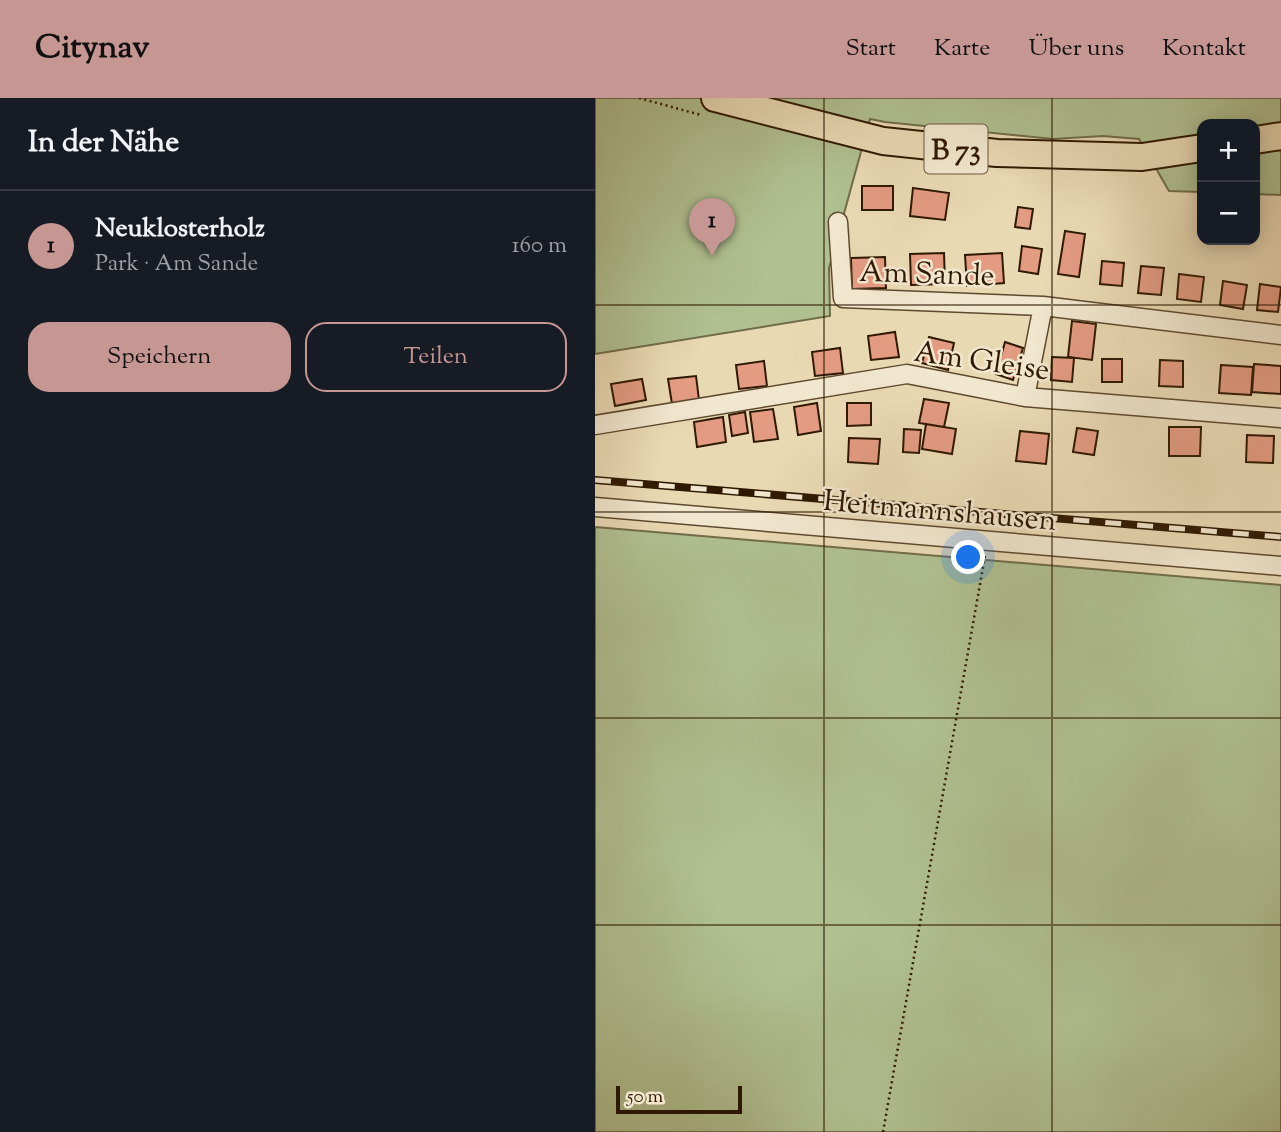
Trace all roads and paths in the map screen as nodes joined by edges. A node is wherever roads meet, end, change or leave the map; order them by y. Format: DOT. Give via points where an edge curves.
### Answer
graph roads {
  1 [pos="715,98"];
  2 [pos="1281,136"];
  3 [pos="1260,139"];
  4 [pos="1197,149"];
  5 [pos="838,222"];
  6 [pos="1043,306"];
  7 [pos="1281,335"];
  8 [pos="1025,397"];
  9 [pos="1281,418"];
  10 [pos="595,425"];
  11 [pos="595,507"];
  12 [pos="988,541"];
  13 [pos="1281,566"];
  14 [pos="883,1132"];
  1 -- 4 [label="main road, B 73" via="884,141 997,153 1142,156"];
  2 -- 3 [label="main road"];
  5 -- 6 [label="street, Am Sande" via="843,298"];
  6 -- 7 [label="street, Am Sande"];
  6 -- 8 [label="street"];
  8 -- 9 [label="street, Am Gleise"];
  8 -- 10 [label="street, Am Gleise" via="907,374"];
  11 -- 12 [label="street, Heitmannshausen"];
  12 -- 13 [label="street, Heitmannshausen"];
  12 -- 14 [label="path"];
}
